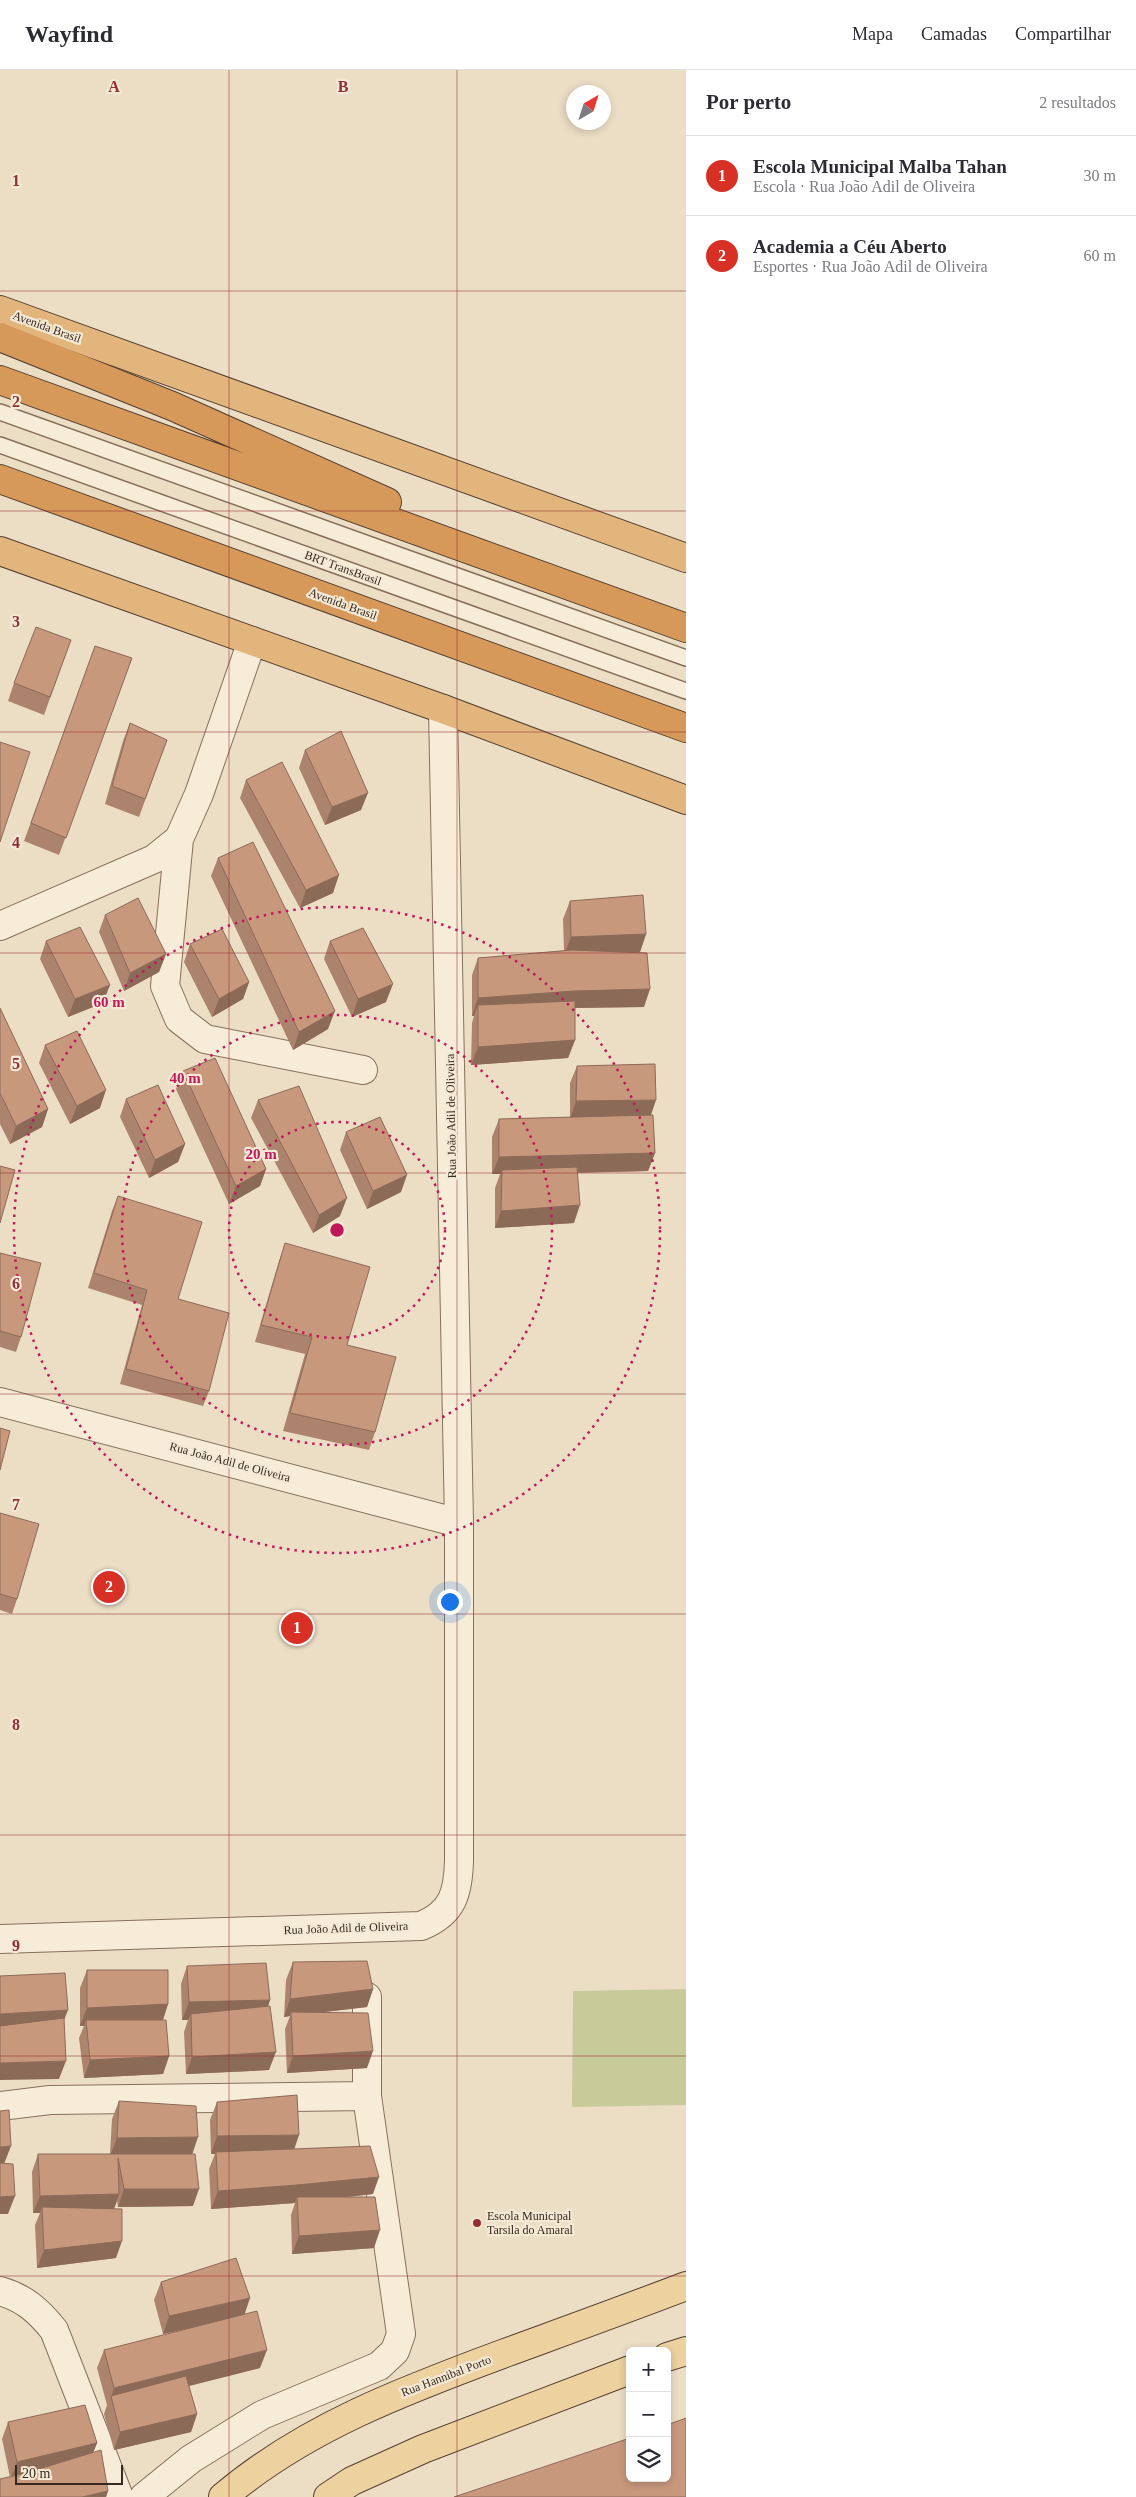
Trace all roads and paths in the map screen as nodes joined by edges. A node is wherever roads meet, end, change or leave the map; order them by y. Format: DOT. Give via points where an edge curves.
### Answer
graph roads {
  1 [pos="0,310"];
  2 [pos="0,337"];
  3 [pos="0,380"];
  4 [pos="0,412"];
  5 [pos="0,445"];
  6 [pos="0,479"];
  7 [pos="0,551"];
  8 [pos="686,558"];
  9 [pos="599,596"];
  10 [pos="686,628"];
  11 [pos="252,641"];
  12 [pos="686,658"];
  13 [pos="686,691"];
  14 [pos="443,709"];
  15 [pos="686,728"];
  16 [pos="686,800"];
  17 [pos="179,839"];
  18 [pos="0,926"];
  19 [pos="363,1070"];
  20 [pos="0,1402"];
  21 [pos="459,1523"];
  22 [pos="0,1939"];
  23 [pos="366,1997"];
  24 [pos="367,2096"];
  25 [pos="0,2106"];
  26 [pos="686,2286"];
  27 [pos="0,2291"];
  28 [pos="686,2352"];
  29 [pos="671,2356"];
  30 [pos="626,2372"];
  31 [pos="119,2497"];
  32 [pos="144,2497"];
  33 [pos="222,2497"];
  34 [pos="328,2497"];
  1 -- 8 [label="highway, Avenida Brasil"];
  2 -- 9 [label="highway" via="172,406"];
  3 -- 9 [label="highway"];
  4 -- 12 [label="lane"];
  5 -- 13 [label="lane, BRT TransBrasil"];
  6 -- 15 [label="highway, Avenida Brasil"];
  7 -- 11 [label="highway"];
  9 -- 10 [label="highway"];
  11 -- 14 [label="highway"];
  11 -- 17 [label="street" via="199,794"];
  14 -- 16 [label="highway"];
  14 -- 21 [label="street, Rua João Adil de Oliveira"];
  17 -- 18 [label="street" via="154,858"];
  17 -- 19 [label="street" via="165,986 179,1019 205,1039"];
  20 -- 21 [label="street, Rua João Adil de Oliveira"];
  21 -- 22 [label="street, Rua João Adil de Oliveira" via="458,1881 453,1899 435,1920 421,1926"];
  23 -- 24 [label="street"];
  24 -- 25 [label="street" via="50,2100"];
  24 -- 32 [label="street" via="401,2334 395,2351 379,2366 262,2415 191,2459"];
  26 -- 33 [label="main road, Rua Hannibal Porto" via="420,2384 335,2422 250,2474"];
  27 -- 31 [label="street" via="16,2296 38,2310 54,2330"];
  28 -- 29 [label="main road"];
  30 -- 34 [label="main road" via="423,2449 352,2481"];
}
